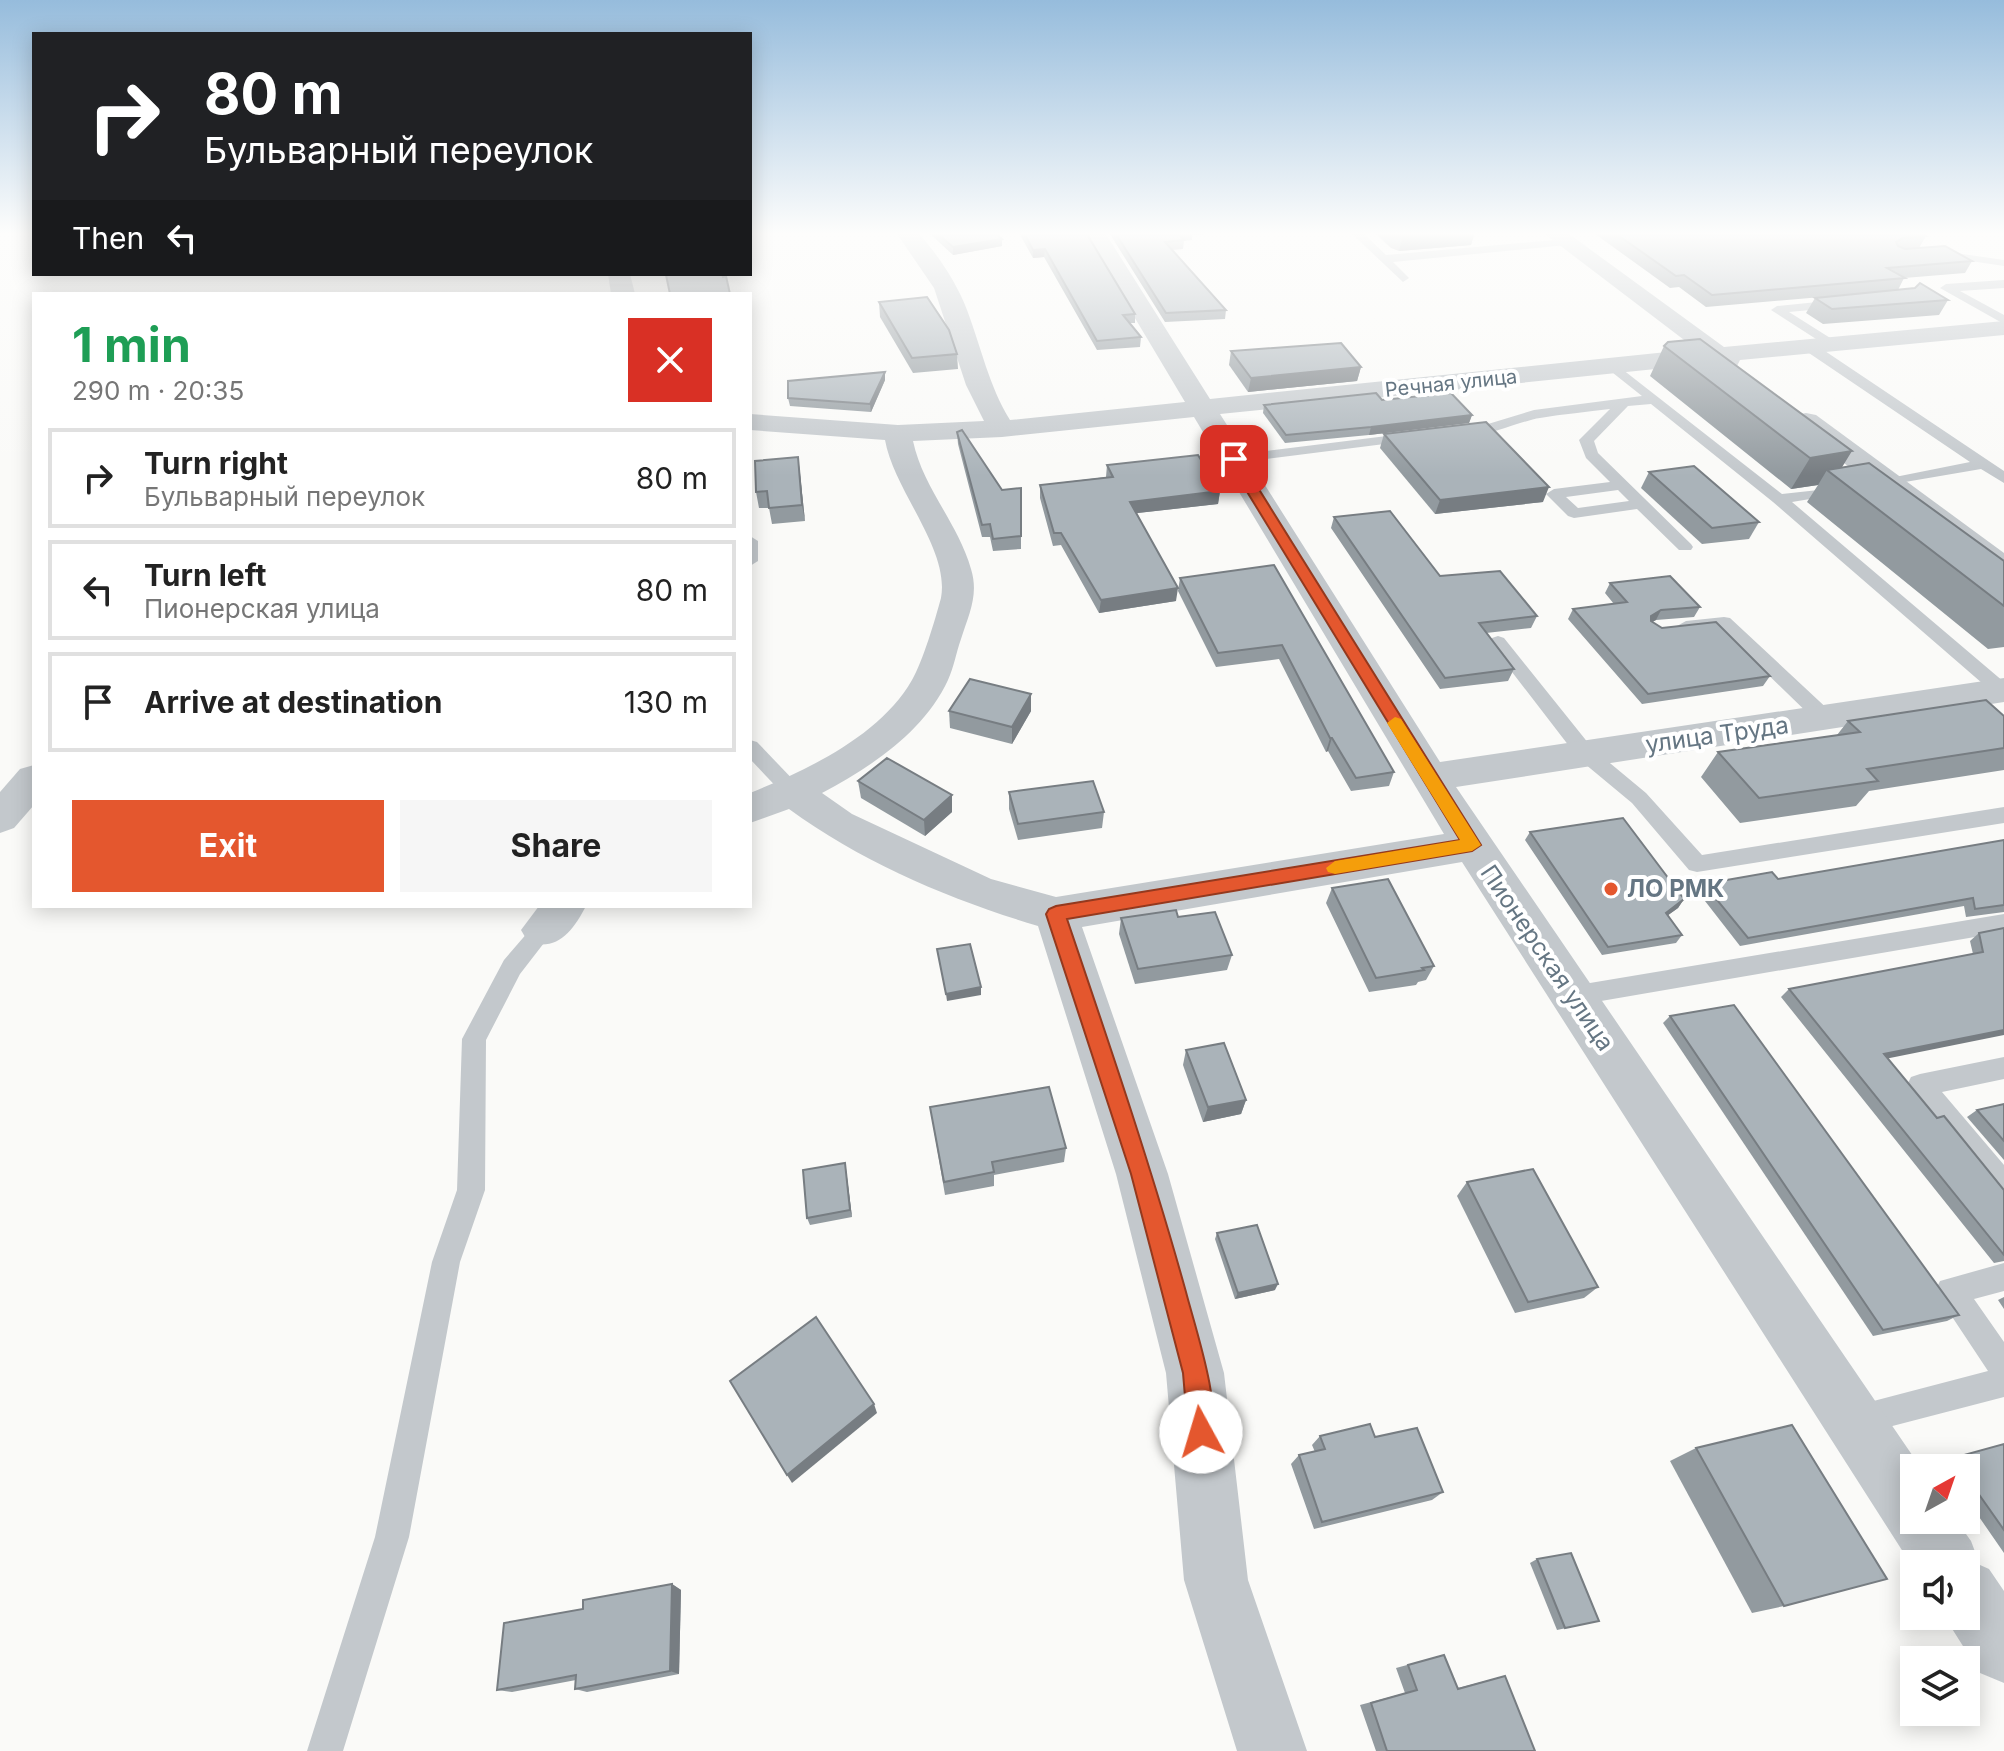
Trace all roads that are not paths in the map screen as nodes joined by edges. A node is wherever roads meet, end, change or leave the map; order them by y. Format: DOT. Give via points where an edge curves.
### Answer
graph roads {
  1 [pos="956,313"];
  2 [pos="1144,313"];
  3 [pos="1663,313"];
  4 [pos="1780,313"];
  5 [pos="2004,328"];
  6 [pos="1819,345"];
  7 [pos="1719,354"];
  8 [pos="1613,366"];
  9 [pos="1755,382"];
  10 [pos="1654,399"];
  11 [pos="1779,400"];
  12 [pos="1623,404"];
  13 [pos="1203,408"];
  14 [pos="752,422"];
  15 [pos="1002,429"];
  16 [pos="898,433"];
  17 [pos="1234,459"];
  18 [pos="1984,464"];
  19 [pos="2004,478"];
  20 [pos="1889,483"];
  21 [pos="1622,485"];
  22 [pos="1779,499"];
  23 [pos="1641,504"];
  24 [pos="1685,547"];
  25 [pos="2004,568"];
  26 [pos="1670,627"];
  27 [pos="1498,642"];
  28 [pos="2003,691"];
  29 [pos="1826,719"];
  30 [pos="752,749"];
  31 [pos="1586,754"];
  32 [pos="1429,777"];
  33 [pos="32,781"];
  34 [pos="793,792"];
  35 [pos="752,808"];
  36 [pos="2004,815"];
  37 [pos="0,818"];
  38 [pos="1472,845"];
  39 [pos="1056,914"];
  40 [pos="554,918"];
  41 [pos="2004,923"];
  42 [pos="1572,996"];
  43 [pos="2004,1068"];
  44 [pos="2004,1185"];
  45 [pos="2004,1277"];
  46 [pos="2004,1368"];
  47 [pos="2004,1382"];
  48 [pos="1852,1420"];
  49 [pos="1900,1492"];
  50 [pos="1980,1613"];
  51 [pos="2004,1649"];
  52 [pos="325,1751"];
  53 [pos="1272,1751"];
  1 -- 15 [label="street" via="984,402"];
  2 -- 13 [label="street, Пионерская улица"];
  3 -- 7 [label="street"];
  4 -- 6 [label="lane"];
  5 -- 6 [label="street, Речная улица"];
  6 -- 7 [label="street, Речная улица"];
  6 -- 18 [label="lane"];
  7 -- 8 [label="street, Речная улица"];
  7 -- 9 [label="street"];
  8 -- 10 [label="lane"];
  8 -- 13 [label="street, Речная улица"];
  10 -- 12 [label="lane"];
  10 -- 22 [label="lane"];
  11 -- 20 [label="street"];
  12 -- 17 [label="lane" via="1534,414 1490,428"];
  12 -- 21 [label="lane" via="1586,440 1591,455"];
  13 -- 15 [label="street, Речная улица"];
  13 -- 17 [label="street, Пионерская улица"];
  14 -- 16 [label="street, Речная улица"];
  15 -- 16 [label="street, Речная улица"];
  16 -- 34 [label="street" via="900,454 943,537 959,588 947,632 928,684 889,730"];
  17 -- 32 [label="street, Пионерская улица"];
  18 -- 19 [label="lane"];
  18 -- 20 [label="lane"];
  20 -- 22 [label="lane"];
  20 -- 25 [label="street"];
  21 -- 23 [label="lane"];
  21 -- 23 [label="lane" via="1554,494 1574,513"];
  22 -- 28 [label="lane"];
  23 -- 24 [label="lane"];
  26 -- 29 [label="lane" via="1724,622"];
  27 -- 31 [label="lane"];
  28 -- 29 [label="street, улица Труда"];
  29 -- 31 [label="street, улица Труда"];
  30 -- 34 [label="lane"];
  31 -- 32 [label="street, улица Труда"];
  31 -- 36 [label="lane" via="1639,798 1697,864"];
  32 -- 38 [label="street, Пионерская улица"];
  33 -- 37 [label="street"];
  34 -- 35 [label="street"];
  34 -- 39 [label="street" via="838,824 979,892"];
  38 -- 39 [label="street"];
  38 -- 42 [label="street, Пионерская улица"];
  39 -- 53 [label="street" via="1142,1174 1195,1373 1216,1580"];
  40 -- 52 [label="lane" via="512,967 474,1039 471,1190 446,1262 392,1537"];
  41 -- 42 [label="lane"];
  42 -- 48 [label="street, Пионерская улица"];
  43 -- 44 [label="lane" via="1920,1085"];
  45 -- 46 [label="lane" via="1950,1291"];
  47 -- 48 [label="lane"];
  48 -- 49 [label="street, Пионерская улица"];
  50 -- 51 [label="street"];
}
